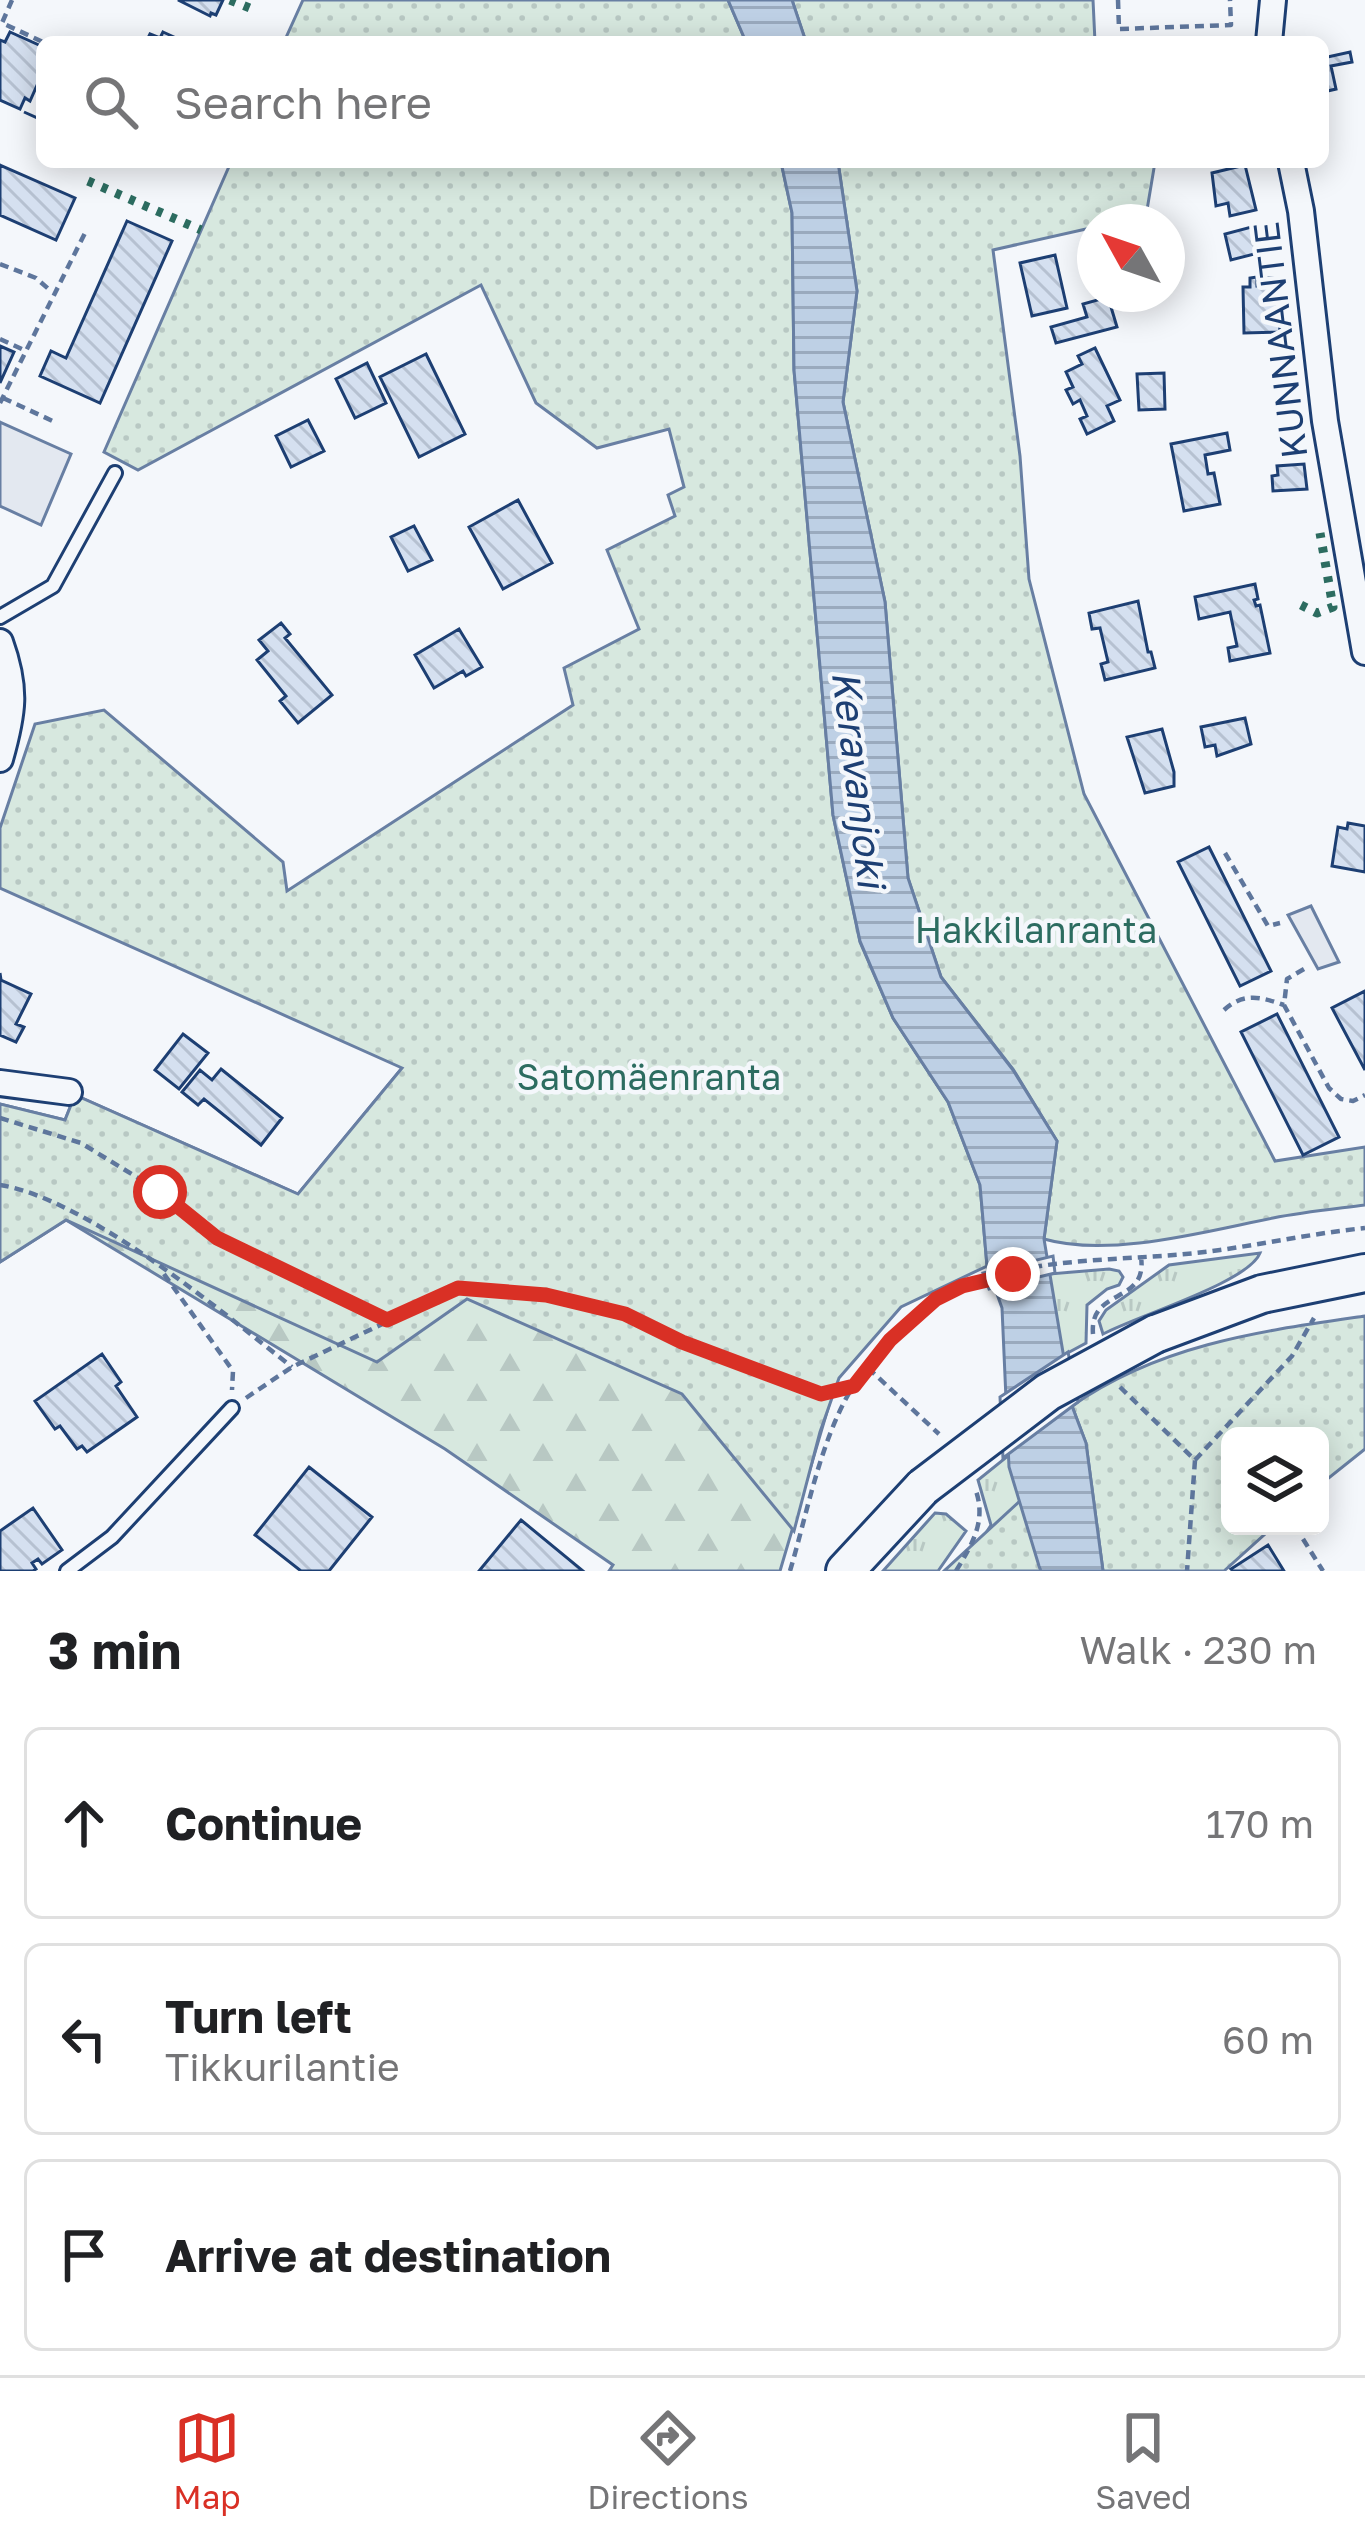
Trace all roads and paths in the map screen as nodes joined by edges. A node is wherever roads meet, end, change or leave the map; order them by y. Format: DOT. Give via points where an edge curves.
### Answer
graph roads {
  1 [pos="12,0"];
  2 [pos="1118,0"];
  3 [pos="1231,0"];
  4 [pos="1273,0"];
  5 [pos="1,25"];
  6 [pos="1270,36"];
  7 [pos="36,39"];
  8 [pos="1292,168"];
  9 [pos="86,231"];
  10 [pos="0,264"];
  11 [pos="52,292"];
  12 [pos="0,339"];
  13 [pos="25,350"];
  14 [pos="1,401"];
  15 [pos="57,423"];
  16 [pos="116,473"];
  17 [pos="0,617"];
  18 [pos="0,642"];
  19 [pos="1365,652"];
  20 [pos="0,759"];
  21 [pos="1225,853"];
  22 [pos="1280,923"];
  23 [pos="1304,969"];
  24 [pos="1284,1005"];
  25 [pos="1224,1010"];
  26 [pos="0,1083"];
  27 [pos="69,1092"];
  28 [pos="1365,1095"];
  29 [pos="0,1118"];
  30 [pos="0,1185"];
  31 [pos="1365,1228"];
  32 [pos="1141,1256"];
  33 [pos="160,1268"];
  34 [pos="1365,1273"];
  35 [pos="1315,1316"];
  36 [pos="387,1320"];
  37 [pos="1099,1352"];
  38 [pos="292,1367"];
  39 [pos="1118,1385"];
  40 [pos="854,1386"];
  41 [pos="232,1408"];
  42 [pos="1195,1460"];
  43 [pos="1303,1539"];
  44 [pos="67,1571"];
  45 [pos="790,1571"];
  46 [pos="845,1571"];
  47 [pos="1187,1571"];
  48 [pos="1323,1571"];
  1 -- 5 [label="path"];
  2 -- 3 [label="path" via="1119,28 1231,25"];
  4 -- 6 [label="street"];
  5 -- 7 [label="path"];
  8 -- 19 [label="street, KUNNAANTIE" via="1324,421"];
  9 -- 11 [label="path"];
  10 -- 11 [label="path"];
  11 -- 13 [label="path"];
  12 -- 13 [label="path"];
  13 -- 14 [label="path"];
  14 -- 15 [label="path"];
  16 -- 17 [label="lane" via="53,586"];
  18 -- 20 [label="street" via="13,714"];
  21 -- 22 [label="path" via="1268,926"];
  23 -- 24 [label="path" via="1287,979"];
  24 -- 25 [label="path" via="1256,996"];
  24 -- 28 [label="path" via="1329,1088 1341,1099"];
  26 -- 27 [label="street"];
  29 -- 36 [label="path" via="81,1143 217,1238"];
  30 -- 33 [label="path" via="38,1193"];
  31 -- 32 [label="path"];
  32 -- 37 [label="path" via="1139,1280 1094,1313"];
  32 -- 40 [label="path" via="984,1280 945,1294 890,1340"];
  33 -- 38 [label="path"];
  33 -- 41 [label="path" via="232,1371"];
  34 -- 46 [label="main road, bridge" via="1262,1294 1155,1334 1048,1392 923,1487"];
  35 -- 42 [label="path" via="1292,1356"];
  36 -- 38 [label="path"];
  36 -- 40 [label="path" via="458,1288 546,1295 625,1314 821,1394"];
  38 -- 41 [label="path"];
  39 -- 42 [label="path"];
  40 -- 45 [label="path"];
  41 -- 44 [label="lane" via="112,1537"];
  42 -- 47 [label="path"];
  43 -- 48 [label="path"];
}
